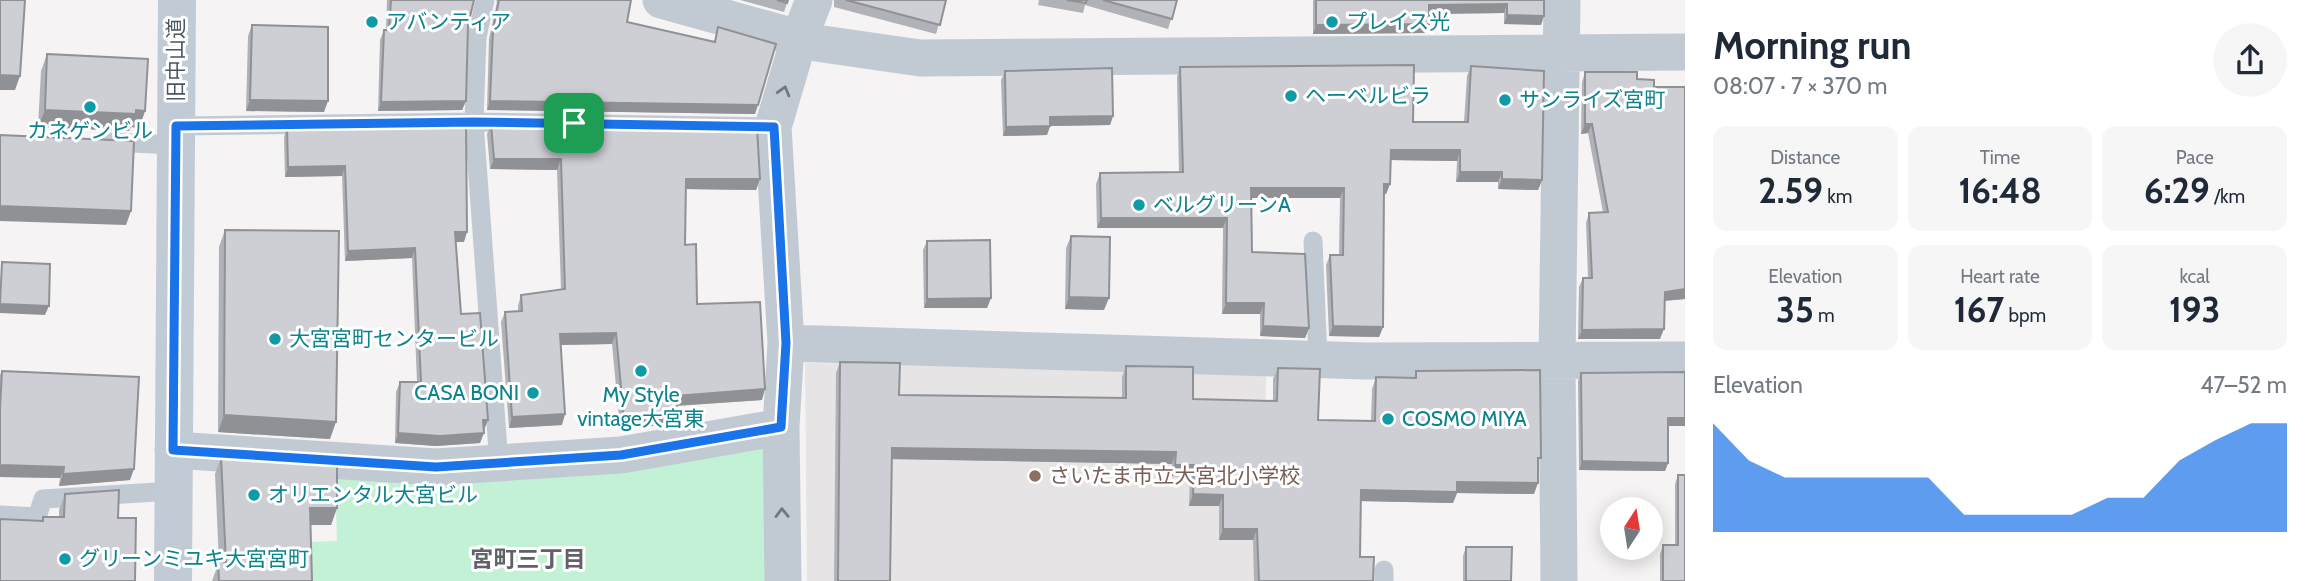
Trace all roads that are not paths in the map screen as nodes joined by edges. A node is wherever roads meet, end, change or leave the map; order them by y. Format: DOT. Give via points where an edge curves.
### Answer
graph roads {
  1 [pos="177,0"];
  2 [pos="485,0"];
  3 [pos="661,0"];
  4 [pos="814,0"];
  5 [pos="1562,0"];
  6 [pos="799,39"];
  7 [pos="1563,51"];
  8 [pos="1685,52"];
  9 [pos="474,122"];
  10 [pos="774,127"];
  11 [pos="176,135"];
  12 [pos="96,142"];
  13 [pos="1314,241"];
  14 [pos="786,343"];
  15 [pos="1318,359"];
  16 [pos="1685,360"];
  17 [pos="1557,361"];
  18 [pos="781,427"];
  19 [pos="173,450"];
  20 [pos="499,464"];
  21 [pos="173,491"];
  22 [pos="0,515"];
  23 [pos="173,581"];
  24 [pos="783,581"];
  25 [pos="1559,581"];
  1 -- 11 [label="main road, 旧中山道"];
  2 -- 9 [label="lane" via="477,37"];
  3 -- 6 [label="street"];
  4 -- 6 [label="street"];
  5 -- 7 [label="street"];
  6 -- 7 [label="street" via="920,58"];
  10 -- 6 [label="street, one-way"];
  7 -- 8 [label="street"];
  7 -- 17 [label="street"];
  9 -- 10 [label="lane"];
  9 -- 11 [label="lane"];
  9 -- 20 [label="lane"];
  10 -- 14 [label="street"];
  11 -- 12 [label="lane"];
  11 -- 19 [label="main road, 旧中山道"];
  13 -- 15 [label="lane"];
  14 -- 15 [label="street"];
  14 -- 18 [label="street"];
  15 -- 17 [label="street"];
  16 -- 17 [label="street"];
  17 -- 25 [label="street"];
  18 -- 20 [label="street" via="621,455"];
  24 -- 18 [label="street, one-way"];
  19 -- 20 [label="street" via="436,467"];
  19 -- 21 [label="main road, 旧中山道"];
  21 -- 22 [label="lane" via="43,499 37,517"];
  21 -- 23 [label="main road, 旧中山道"];
}
